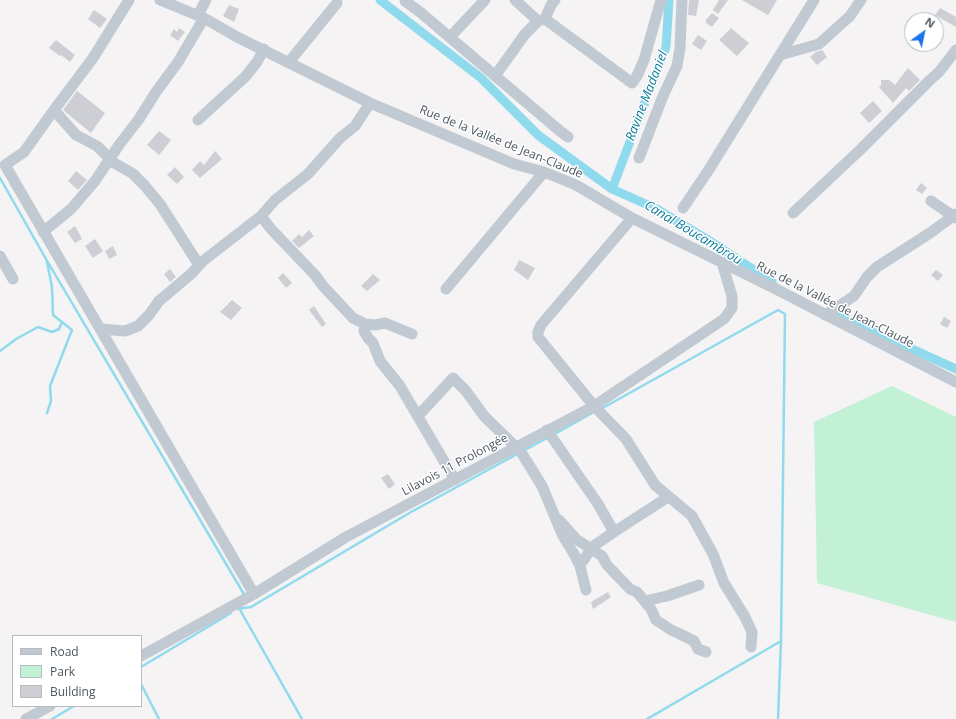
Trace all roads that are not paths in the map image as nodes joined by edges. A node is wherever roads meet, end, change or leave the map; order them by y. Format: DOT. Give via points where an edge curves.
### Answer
graph roads {
  1 [pos="129,0"];
  2 [pos="160,0"];
  3 [pos="206,0"];
  4 [pos="485,0"];
  5 [pos="515,0"];
  6 [pos="555,0"];
  7 [pos="661,0"];
  8 [pos="682,0"];
  9 [pos="814,0"];
  10 [pos="861,0"];
  11 [pos="405,2"];
  12 [pos="337,3"];
  13 [pos="201,16"];
  14 [pos="541,20"];
  15 [pos="450,37"];
  16 [pos="264,50"];
  17 [pos="956,50"];
  18 [pos="780,55"];
  19 [pos="289,62"];
  20 [pos="494,76"];
  21 [pos="370,102"];
  22 [pos="54,110"];
  23 [pos="198,120"];
  24 [pos="568,136"];
  25 [pos="110,158"];
  26 [pos="639,158"];
  27 [pos="544,172"];
  28 [pos="932,201"];
  29 [pos="684,208"];
  30 [pos="793,213"];
  31 [pos="261,216"];
  32 [pos="955,216"];
  33 [pos="632,218"];
  34 [pos="43,232"];
  35 [pos="0,256"];
  36 [pos="722,263"];
  37 [pos="199,265"];
  38 [pos="13,279"];
  39 [pos="446,289"];
  40 [pos="825,315"];
  41 [pos="365,324"];
  42 [pos="100,329"];
  43 [pos="412,334"];
  44 [pos="956,382"];
  45 [pos="594,406"];
  46 [pos="418,416"];
  47 [pos="547,430"];
  48 [pos="515,447"];
  49 [pos="455,480"];
  50 [pos="668,497"];
  51 [pos="554,514"];
  52 [pos="614,532"];
  53 [pos="591,548"];
  54 [pos="578,562"];
  55 [pos="699,585"];
  56 [pos="586,590"];
  57 [pos="254,594"];
  58 [pos="645,601"];
  59 [pos="751,647"];
  60 [pos="706,652"];
  61 [pos="142,655"];
  62 [pos="48,707"];
  63 [pos="26,719"];
  1 -- 22 [label="street" via="93,58"];
  2 -- 13 [label="street, Rue de la Vallée de Jean-Claude"];
  3 -- 13 [label="street"];
  4 -- 15 [label="street"];
  5 -- 14 [label="street"];
  6 -- 14 [label="street"];
  7 -- 14 [label="street" via="644,60 632,83"];
  8 -- 26 [label="street" via="677,66"];
  9 -- 18 [label="street"];
  10 -- 18 [label="street" via="850,16 819,44"];
  11 -- 15 [label="street"];
  12 -- 19 [label="street"];
  13 -- 16 [label="street, Rue de la Vallée de Jean-Claude"];
  13 -- 25 [label="street" via="178,62"];
  14 -- 20 [label="street" via="525,34"];
  15 -- 20 [label="street"];
  16 -- 19 [label="street, Rue de la Vallée de Jean-Claude"];
  16 -- 23 [label="street" via="245,77"];
  17 -- 30 [label="street" via="939,72"];
  18 -- 29 [label="street"];
  19 -- 21 [label="street, Rue de la Vallée de Jean-Claude"];
  20 -- 24 [label="street"];
  21 -- 27 [label="street, Rue de la Vallée de Jean-Claude" via="514,164"];
  21 -- 31 [label="street" via="355,126 340,138 308,174 275,200"];
  22 -- 25 [label="street" via="76,135 97,146"];
  22 -- 34 [label="street" via="24,152 5,165"];
  25 -- 34 [label="street" via="83,196"];
  25 -- 37 [label="street" via="132,173 160,204"];
  27 -- 33 [label="street, Rue de la Vallée de Jean-Claude" via="576,185"];
  27 -- 39 [label="street"];
  28 -- 32 [label="street"];
  31 -- 37 [label="street"];
  31 -- 41 [label="street" via="353,318"];
  32 -- 40 [label="street" via="877,267 854,296"];
  33 -- 36 [label="street, Rue de la Vallée de Jean-Claude"];
  33 -- 45 [label="street" via="541,325 538,332 538,337"];
  34 -- 42 [label="street"];
  35 -- 38 [label="street"];
  36 -- 40 [label="street, Rue de la Vallée de Jean-Claude"];
  36 -- 45 [label="street, Lilavois 11 Prolongée" via="732,296 732,308 724,319"];
  37 -- 42 [label="street" via="159,301 138,326 125,331"];
  40 -- 44 [label="street, Rue de la Vallée de Jean-Claude"];
  41 -- 43 [label="street" via="385,323"];
  41 -- 46 [label="street" via="364,332 373,342 380,361 400,386"];
  42 -- 57 [label="street"];
  45 -- 47 [label="street, Lilavois 11 Prolongée"];
  45 -- 50 [label="street" via="626,439 655,485"];
  46 -- 48 [label="street" via="454,378 484,416"];
  46 -- 49 [label="street"];
  47 -- 48 [label="street, Lilavois 11 Prolongée"];
  47 -- 52 [label="street"];
  48 -- 49 [label="street, Lilavois 11 Prolongée"];
  48 -- 51 [label="street" via="542,486"];
  49 -- 57 [label="street, Lilavois 11 Prolongée" via="346,537"];
  50 -- 52 [label="street"];
  50 -- 59 [label="street" via="692,516 710,548 724,583 752,632"];
  51 -- 53 [label="street" via="576,539"];
  51 -- 54 [label="street"];
  52 -- 53 [label="street"];
  53 -- 54 [label="street" via="583,561"];
  53 -- 58 [label="street"];
  54 -- 56 [label="street"];
  55 -- 58 [label="street"];
  57 -- 61 [label="street, Lilavois 11 Prolongée"];
  58 -- 60 [label="street" via="656,620 694,641 698,649"];
  62 -- 63 [label="street"];
}
